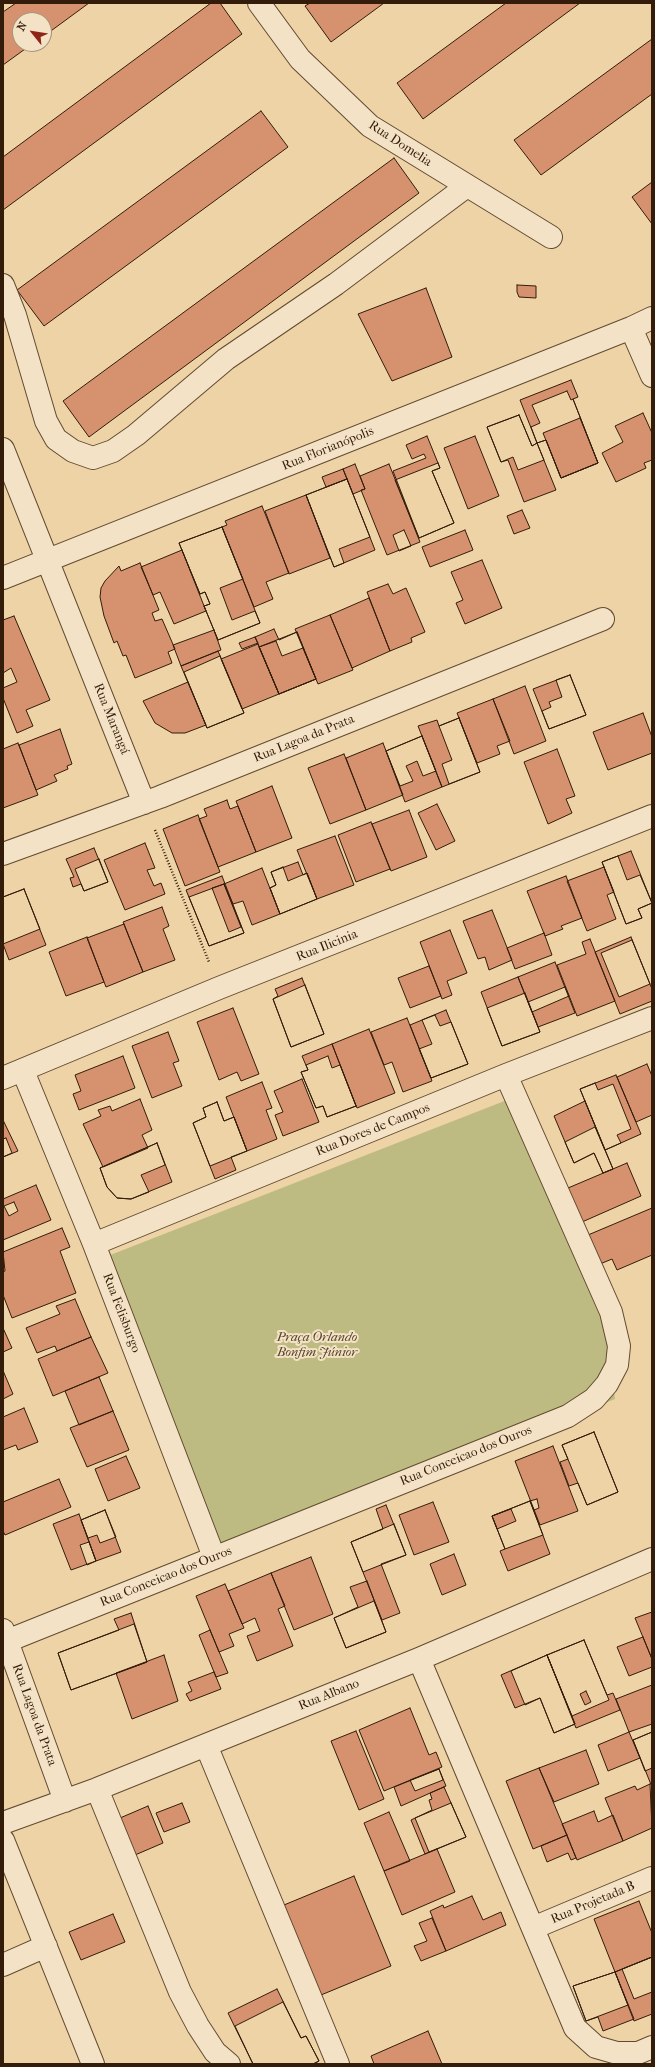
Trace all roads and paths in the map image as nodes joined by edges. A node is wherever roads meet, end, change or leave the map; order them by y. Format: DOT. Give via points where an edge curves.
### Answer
graph roads {
  1 [pos="259,3"];
  2 [pos="467,186"];
  3 [pos="551,237"];
  4 [pos="3,285"];
  5 [pos="652,318"];
  6 [pos="631,328"];
  7 [pos="652,376"];
  8 [pos="3,449"];
  9 [pos="48,560"];
  10 [pos="3,578"];
  11 [pos="604,619"];
  12 [pos="144,803"];
  13 [pos="652,816"];
  14 [pos="3,854"];
  15 [pos="219,988"];
  16 [pos="652,1018"];
  17 [pos="23,1071"];
  18 [pos="506,1075"];
  19 [pos="3,1078"];
  20 [pos="94,1244"];
  21 [pos="214,1558"];
  22 [pos="652,1559"];
  23 [pos="5,1636"];
  24 [pos="419,1659"];
  25 [pos="206,1745"];
  26 [pos="98,1790"];
  27 [pos="65,1801"];
  28 [pos="3,1823"];
  29 [pos="3,1840"];
  30 [pos="652,1878"];
  31 [pos="533,1928"];
  32 [pos="46,1946"];
  33 [pos="3,1965"];
  34 [pos="652,2047"];
  35 [pos="93,2064"];
  36 [pos="229,2064"];
  37 [pos="338,2064"];
  1 -- 2 [label="street, Rua Domelia" via="300,59 370,126"];
  2 -- 3 [label="street, Rua Domelia"];
  2 -- 4 [label="street" via="336,284 226,359 136,435 113,451 93,458 73,451 56,439 46,421 15,315"];
  5 -- 6 [label="street, Rua Florianópolis"];
  6 -- 7 [label="street"];
  6 -- 9 [label="street, Rua Florianópolis"];
  8 -- 9 [label="street, Rua Marangá"];
  9 -- 10 [label="street, Rua Florianópolis"];
  9 -- 12 [label="street, Rua Marangá"];
  11 -- 12 [label="street, Rua Lagoa da Prata"];
  12 -- 14 [label="street, Rua Lagoa da Prata"];
  12 -- 15 [label="path"];
  13 -- 15 [label="street, Rua Ilicinia"];
  15 -- 17 [label="street, Rua Ilicinia"];
  16 -- 18 [label="street, Rua Dores de Campos"];
  17 -- 19 [label="street, Rua Ilicinia"];
  17 -- 20 [label="street, Rua Felisburgo"];
  18 -- 20 [label="street, Rua Dores de Campos"];
  18 -- 21 [label="street, Rua Conceicao dos Ouros" via="611,1312 619,1346 617,1364 607,1384 594,1399 568,1416"];
  20 -- 21 [label="street, Rua Felisburgo"];
  21 -- 23 [label="street, Rua Conceicao dos Ouros"];
  22 -- 24 [label="street, Rua Albano"];
  23 -- 27 [label="street, Rua Lagoa da Prata"];
  24 -- 25 [label="street, Rua Albano"];
  24 -- 31 [label="street"];
  25 -- 26 [label="street, Rua Albano"];
  25 -- 37 [label="street"];
  26 -- 27 [label="street, Rua Albano"];
  26 -- 36 [label="street" via="180,1992 215,2052"];
  27 -- 28 [label="street, Rua Albano"];
  29 -- 32 [label="street"];
  30 -- 31 [label="street, Rua Projetada B"];
  31 -- 34 [label="street" via="575,2028 596,2047 638,2053"];
  32 -- 33 [label="street"];
  32 -- 35 [label="street"];
}
